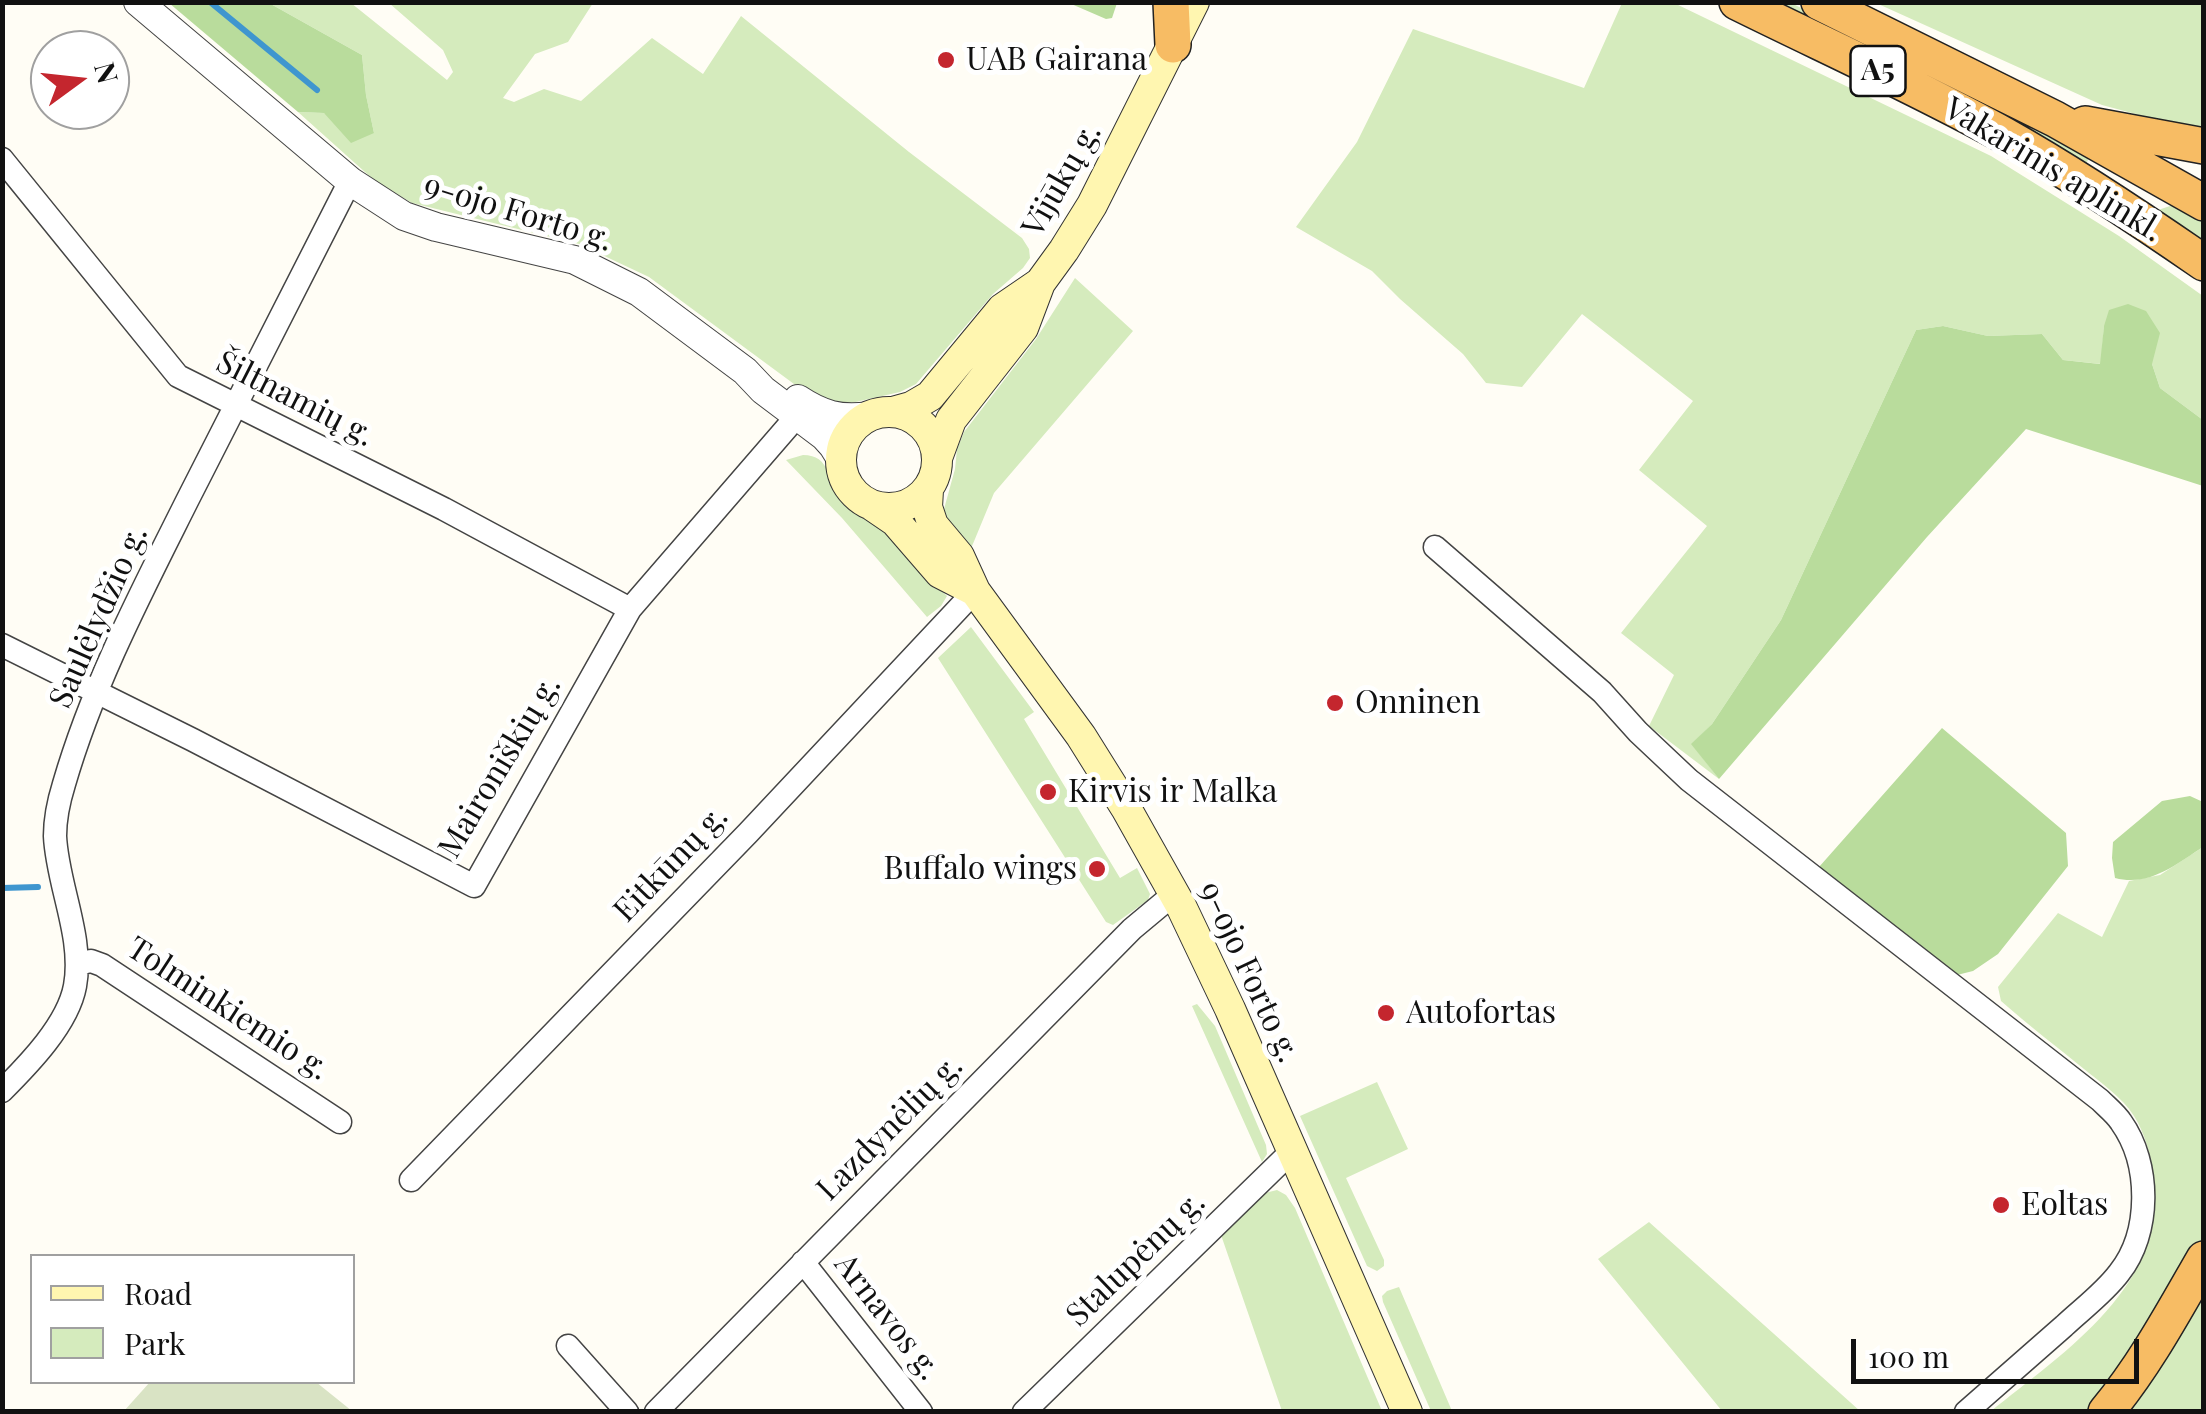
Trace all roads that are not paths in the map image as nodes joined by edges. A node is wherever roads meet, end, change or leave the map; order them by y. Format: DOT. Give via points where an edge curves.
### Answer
graph roads {
  1 [pos="138,2"];
  2 [pos="1171,2"];
  3 [pos="1194,2"];
  4 [pos="1737,2"];
  5 [pos="1818,2"];
  6 [pos="1852,12"];
  7 [pos="1174,45"];
  8 [pos="2055,119"];
  9 [pos="2204,146"];
  10 [pos="2,159"];
  11 [pos="350,181"];
  12 [pos="2204,203"];
  13 [pos="2204,263"];
  14 [pos="1040,284"];
  15 [pos="236,406"];
  16 [pos="805,413"];
  17 [pos="881,414"];
  18 [pos="938,458"];
  19 [pos="841,460"];
  20 [pos="928,490"];
  21 [pos="873,506"];
  22 [pos="1435,547"];
  23 [pos="975,591"];
  24 [pos="630,609"];
  25 [pos="2,646"];
  26 [pos="96,694"];
  27 [pos="1174,894"];
  28 [pos="77,964"];
  29 [pos="2,1091"];
  30 [pos="340,1122"];
  31 [pos="1292,1152"];
  32 [pos="411,1180"];
  33 [pos="2204,1259"];
  34 [pos="803,1262"];
  35 [pos="568,1346"];
  36 [pos="628,1412"];
  37 [pos="656,1412"];
  38 [pos="920,1412"];
  39 [pos="1024,1412"];
  40 [pos="1407,1412"];
  41 [pos="1966,1412"];
  42 [pos="2106,1412"];
  1 -- 11 [label="street, 9-ojo Forto g."];
  2 -- 7 [label="highway"];
  3 -- 7 [label="main road, Vijūkų g."];
  4 -- 13 [label="highway, Vakarinis aplinkl. / A5" via="2008,137"];
  5 -- 6 [label="highway, Vakarinis aplinkl. / A5"];
  6 -- 8 [label="highway, Vakarinis aplinkl. / A5"];
  7 -- 14 [label="main road, Vijūkų g." via="1092,205"];
  8 -- 9 [label="highway"];
  8 -- 12 [label="highway, Vakarinis aplinkl. / A5"];
  10 -- 15 [label="street, Šiltnamių g." via="178,376"];
  11 -- 15 [label="street, Saulėlydžio g."];
  11 -- 16 [label="street, 9-ojo Forto g." via="404,216 603,272 745,370 762,390"];
  14 -- 17 [label="main road, Vijūkų g." via="1002,309 930,396"];
  14 -- 18 [label="main road, Vijūkų g." via="1023,328 952,420"];
  15 -- 24 [label="street, Šiltnamių g."];
  15 -- 26 [label="street, Saulėlydžio g."];
  16 -- 17 [label="street"];
  16 -- 19 [label="street, 9-ojo Forto g."];
  16 -- 24 [label="street, Maironiškių g."];
  17 -- 18 [label="main road" via="919,422"];
  17 -- 19 [label="main road" via="857,424"];
  18 -- 20 [label="main road"];
  19 -- 21 [label="main road" via="850,488"];
  20 -- 21 [label="main road" via="903,507"];
  20 -- 23 [label="main road, 9-ojo Forto g." via="933,525 959,556"];
  21 -- 23 [label="main road, 9-ojo Forto g." via="895,520 940,573"];
  22 -- 41 [label="street" via="1602,692 1689,780 2120,1120 2142,1181 2143,1216 2134,1247 2096,1297"];
  23 -- 27 [label="main road, 9-ojo Forto g." via="1081,736"];
  23 -- 32 [label="street, Eitkūnų g."];
  24 -- 26 [label="street, Maironiškių g." via="474,886"];
  25 -- 26 [label="street, Maironiškių g."];
  26 -- 28 [label="street, Saulėlydžio g." via="56,824"];
  27 -- 31 [label="main road, 9-ojo Forto g."];
  27 -- 34 [label="street, Lazdynėlių g."];
  28 -- 29 [label="street, Saulėlydžio g." via="68,1006"];
  28 -- 30 [label="street, Tolminkiemio g." via="102,965"];
  31 -- 39 [label="street, Stalupėnų g."];
  31 -- 40 [label="main road, 9-ojo Forto g."];
  33 -- 42 [label="highway"];
  34 -- 37 [label="street, Lazdynėlių g."];
  34 -- 38 [label="street, Arnavos g."];
  35 -- 36 [label="street"];
}
